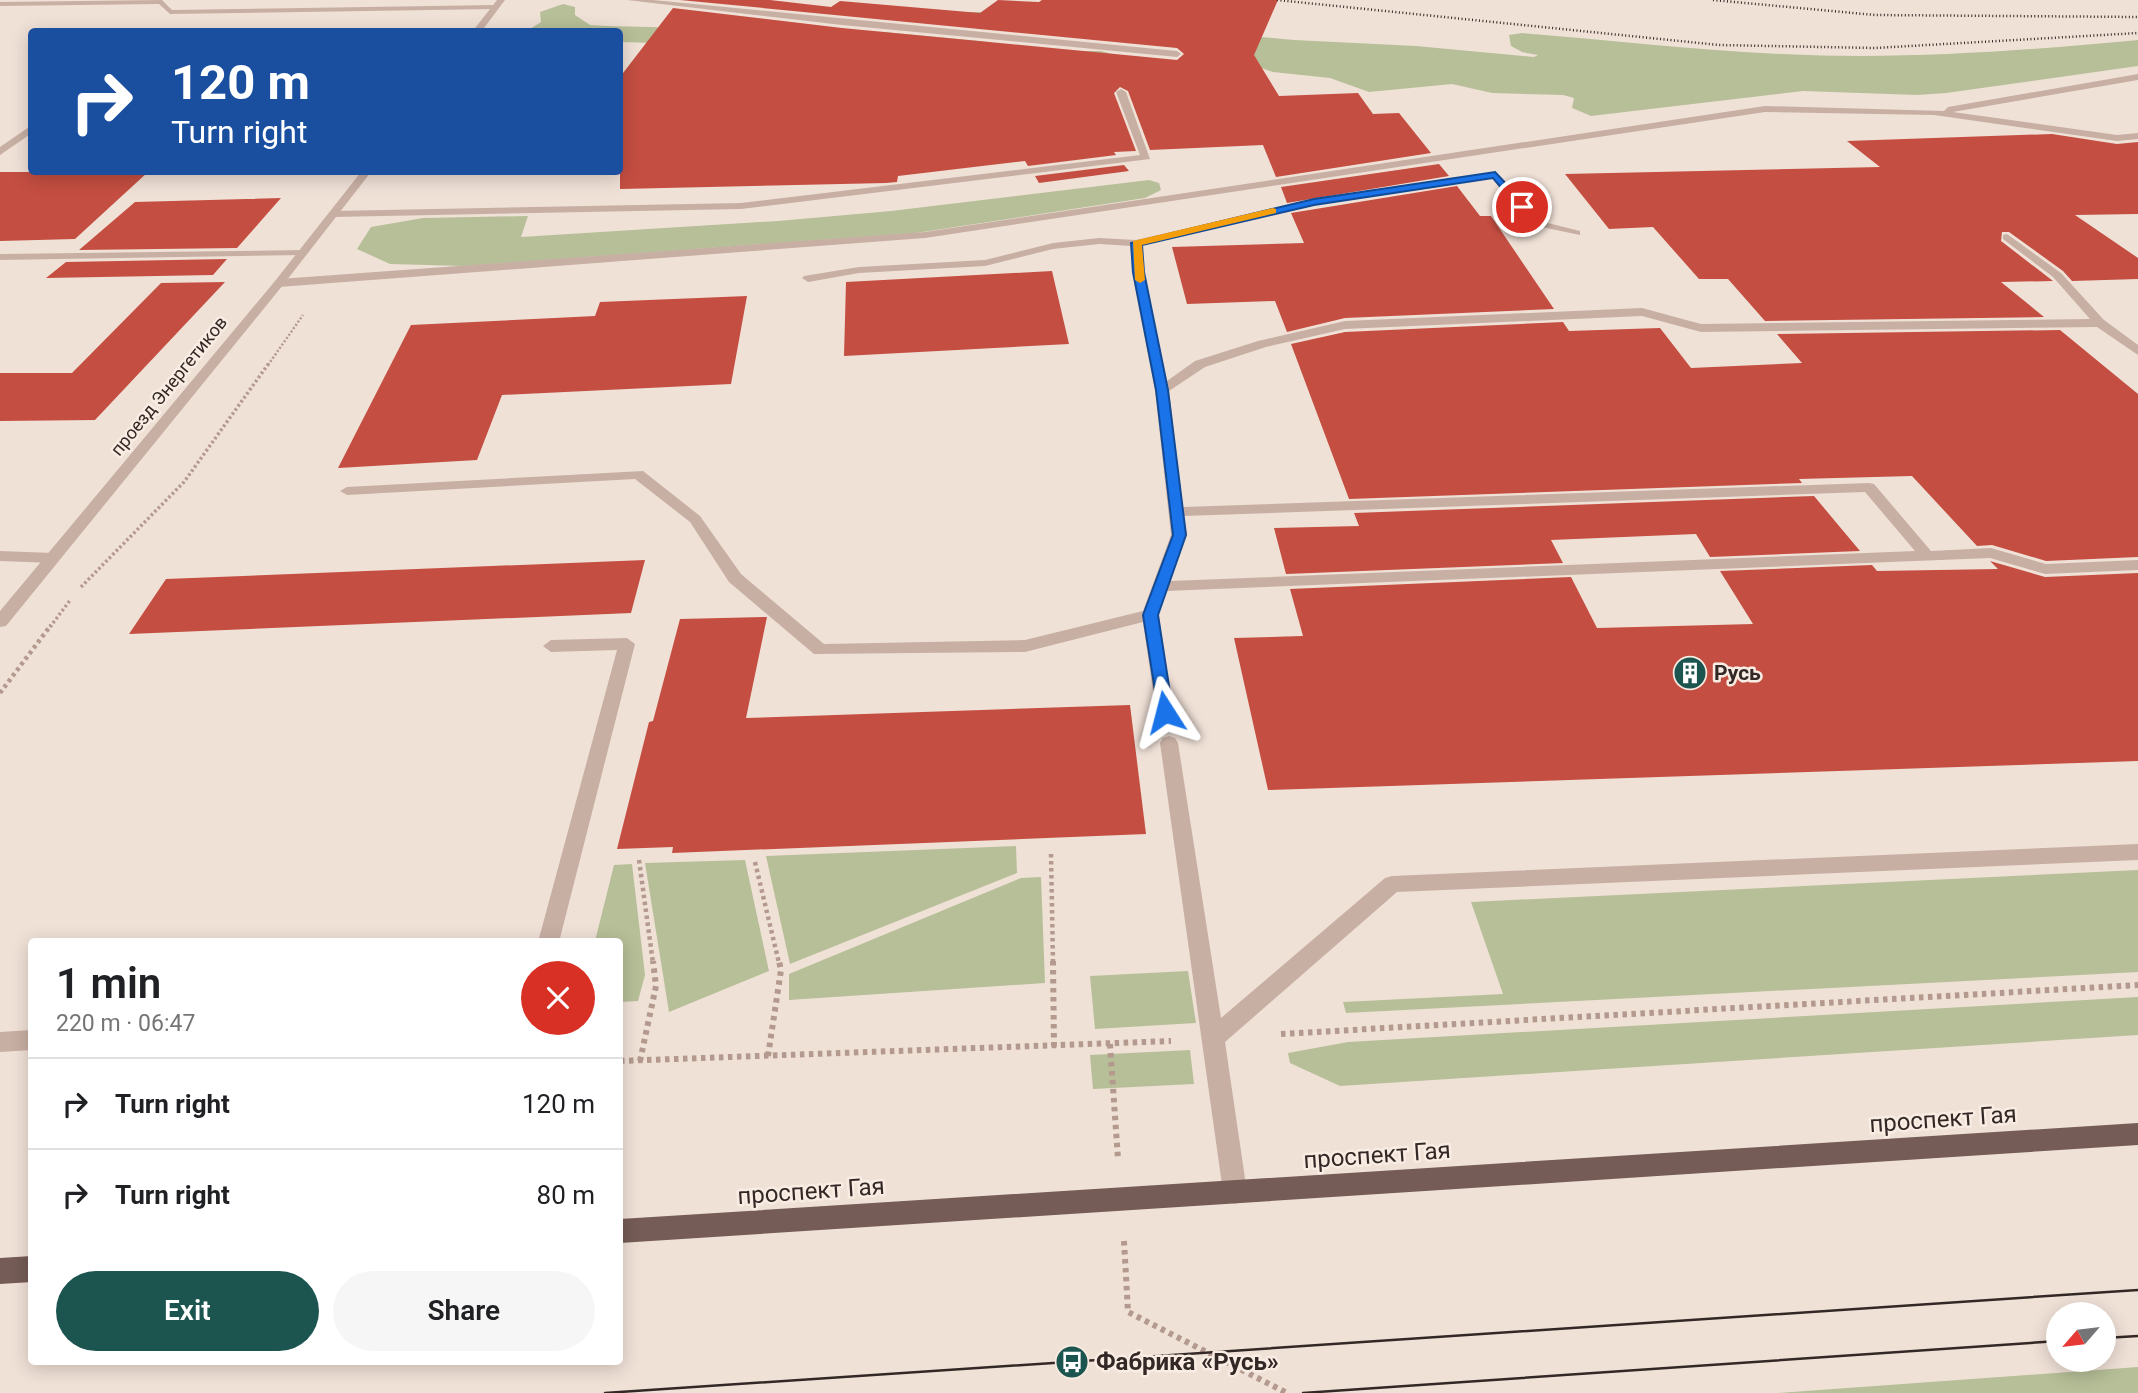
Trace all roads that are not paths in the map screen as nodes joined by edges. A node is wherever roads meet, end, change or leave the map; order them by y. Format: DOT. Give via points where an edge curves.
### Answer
graph roads {
  1 [pos="631,0"];
  2 [pos="0,4"];
  3 [pos="498,4"];
  4 [pos="479,28"];
  5 [pos="1177,54"];
  6 [pos="2138,77"];
  7 [pos="1121,92"];
  8 [pos="1934,112"];
  9 [pos="28,131"];
  10 [pos="2138,136"];
  11 [pos="0,152"];
  12 [pos="364,175"];
  13 [pos="333,214"];
  14 [pos="1576,233"];
  15 [pos="2007,237"];
  16 [pos="1136,243"];
  17 [pos="303,252"];
  18 [pos="0,257"];
  19 [pos="808,278"];
  20 [pos="279,283"];
  21 [pos="2099,323"];
  22 [pos="2138,351"];
  23 [pos="1162,390"];
  24 [pos="347,491"];
  25 [pos="1177,512"];
  26 [pos="1926,555"];
  27 [pos="0,556"];
  28 [pos="53,558"];
  29 [pos="2138,565"];
  30 [pos="1161,586"];
  31 [pos="1150,615"];
  32 [pos="0,622"];
  33 [pos="551,646"];
  34 [pos="1165,712"];
  35 [pos="1169,743"];
  36 [pos="2138,852"];
  37 [pos="549,938"];
  38 [pos="1213,1038"];
  39 [pos="28,1040"];
  40 [pos="0,1042"];
  41 [pos="2138,1134"];
  42 [pos="1236,1192"];
  43 [pos="623,1231"];
  44 [pos="28,1269"];
  45 [pos="0,1271"];
  1 -- 5 [label="street"];
  2 -- 3 [label="street" via="161,2 170,12"];
  3 -- 4 [label="street"];
  6 -- 8 [label="street"];
  7 -- 13 [label="street" via="1146,157 741,206"];
  8 -- 10 [label="street" via="2118,138"];
  8 -- 20 [label="street" via="1765,109 925,235"];
  9 -- 11 [label="street"];
  12 -- 13 [label="street, проезд Энергетиков"];
  13 -- 17 [label="street, проезд Энергетиков"];
  14 -- 16 [label="street" via="1536,223 1495,175 1314,202"];
  15 -- 21 [label="street" via="2057,275"];
  16 -- 19 [label="street" via="1088,242 985,263 859,270"];
  16 -- 23 [label="street"];
  17 -- 18 [label="street"];
  17 -- 20 [label="street, проезд Энергетиков"];
  20 -- 28 [label="street, проезд Энергетиков"];
  21 -- 22 [label="street"];
  21 -- 23 [label="street" via="1701,328 1642,312 1345,325 1200,364"];
  23 -- 25 [label="street"];
  24 -- 31 [label="street" via="638,474 695,519 735,578 820,650 1025,646"];
  25 -- 26 [label="street" via="1869,487"];
  25 -- 30 [label="street" via="1180,535"];
  26 -- 29 [label="street" via="1991,553 2045,569"];
  26 -- 30 [label="street"];
  27 -- 28 [label="street"];
  28 -- 32 [label="street, проезд Энергетиков"];
  30 -- 31 [label="street"];
  31 -- 34 [label="street"];
  33 -- 37 [label="street" via="627,644"];
  35 -- 38 [label="street"];
  36 -- 38 [label="street" via="1392,884"];
  38 -- 42 [label="street"];
  39 -- 40 [label="street"];
  41 -- 42 [label="main road, проспект Гая"];
  42 -- 43 [label="main road, проспект Гая"];
  44 -- 45 [label="main road"];
}
